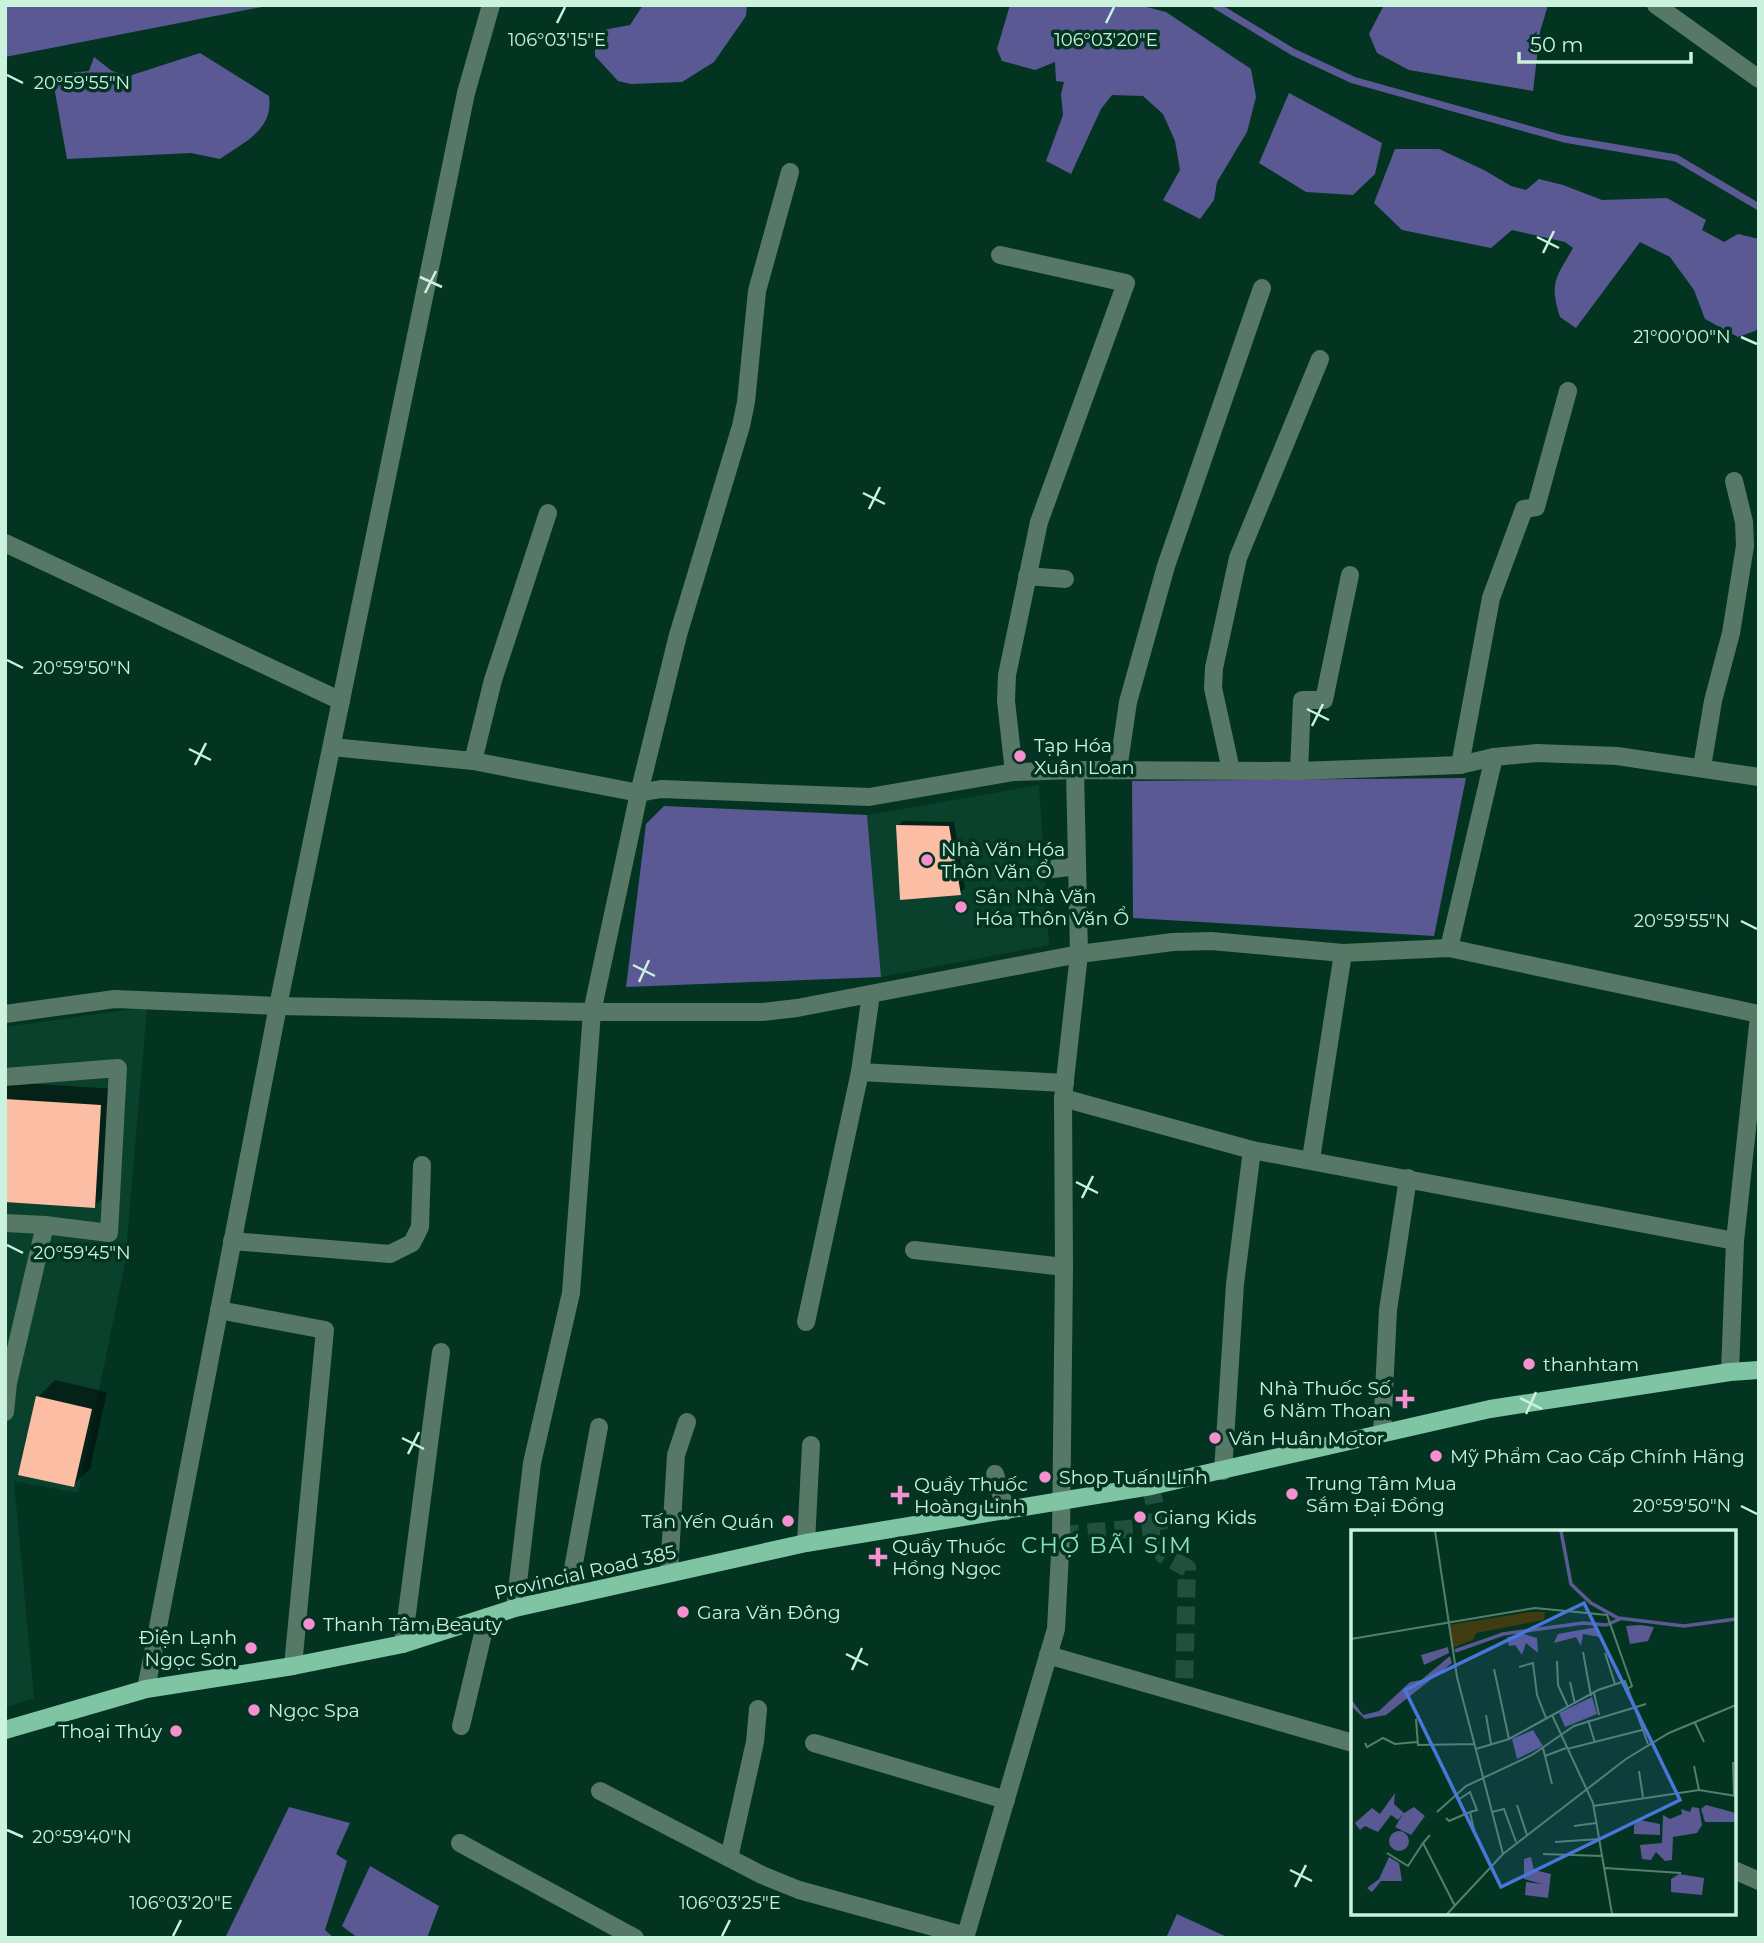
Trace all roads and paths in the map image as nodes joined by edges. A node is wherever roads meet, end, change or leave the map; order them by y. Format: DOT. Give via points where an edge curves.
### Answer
graph roads {
  1 [pos="491,5"];
  2 [pos="1656,5"];
  3 [pos="1759,79"];
  4 [pos="790,172"];
  5 [pos="1000,255"];
  6 [pos="1262,288"];
  7 [pos="1320,359"];
  8 [pos="1568,391"];
  9 [pos="1734,481"];
  10 [pos="548,513"];
  11 [pos="5,543"];
  12 [pos="1350,575"];
  13 [pos="1027,576"];
  14 [pos="1065,579"];
  15 [pos="341,701"];
  16 [pos="332,747"];
  17 [pos="1494,757"];
  18 [pos="473,761"];
  19 [pos="1460,765"];
  20 [pos="1702,767"];
  21 [pos="1075,770"];
  22 [pos="1118,770"];
  23 [pos="1231,770"];
  24 [pos="1299,771"];
  25 [pos="1014,772"];
  26 [pos="1759,777"];
  27 [pos="639,793"];
  28 [pos="1077,866"];
  29 [pos="1044,870"];
  30 [pos="1449,948"];
  31 [pos="1343,953"];
  32 [pos="1079,954"];
  33 [pos="871,995"];
  34 [pos="278,1006"];
  35 [pos="592,1012"];
  36 [pos="5,1014"];
  37 [pos="1759,1015"];
  38 [pos="860,1072"];
  39 [pos="5,1077"];
  40 [pos="1064,1091"];
  41 [pos="1252,1150"];
  42 [pos="1311,1160"];
  43 [pos="422,1165"];
  44 [pos="1408,1178"];
  45 [pos="5,1223"];
  46 [pos="46,1226"];
  47 [pos="232,1241"];
  48 [pos="1735,1241"];
  49 [pos="914,1250"];
  50 [pos="1064,1267"];
  51 [pos="219,1310"];
  52 [pos="806,1322"];
  53 [pos="441,1352"];
  54 [pos="1759,1370"];
  55 [pos="1730,1372"];
  56 [pos="7,1383"];
  57 [pos="5,1412"];
  58 [pos="687,1422"];
  59 [pos="599,1427"];
  60 [pos="1382,1433"];
  61 [pos="811,1445"];
  62 [pos="1223,1471"];
  63 [pos="995,1474"];
  64 [pos="1060,1502"];
  65 [pos="1006,1511"];
  66 [pos="806,1543"];
  67 [pos="669,1573"];
  68 [pos="568,1596"];
  69 [pos="515,1608"];
  70 [pos="487,1617"];
  71 [pos="403,1644"];
  72 [pos="1048,1655"];
  73 [pos="293,1666"];
  74 [pos="146,1689"];
  75 [pos="758,1709"];
  76 [pos="461,1726"];
  77 [pos="5,1730"];
  78 [pos="1351,1742"];
  79 [pos="814,1743"];
  80 [pos="600,1791"];
  81 [pos="1006,1800"];
  82 [pos="460,1843"];
  83 [pos="729,1858"];
  84 [pos="1736,1871"];
  85 [pos="1759,1881"];
  86 [pos="965,1937"];
  87 [pos="635,1938"];
  1 -- 15 [label="street" via="466,93"];
  2 -- 3 [label="street"];
  4 -- 27 [label="street" via="757,291 741,426 678,635"];
  5 -- 13 [label="street" via="1126,283 1039,522"];
  6 -- 22 [label="street" via="1166,566 1128,702"];
  7 -- 23 [label="street" via="1238,558 1214,668 1213,688"];
  8 -- 19 [label="street" via="1536,507 1524,509 1496,578"];
  9 -- 20 [label="street" via="1745,546"];
  10 -- 18 [label="street" via="493,680"];
  11 -- 15 [label="street"];
  12 -- 24 [label="street" via="1324,700 1303,700"];
  13 -- 14 [label="street"];
  13 -- 25 [label="street" via="1007,675"];
  15 -- 16 [label="street"];
  16 -- 18 [label="street"];
  16 -- 34 [label="street"];
  17 -- 19 [label="street"];
  17 -- 20 [label="street" via="1537,753 1617,756"];
  17 -- 30 [label="street"];
  18 -- 27 [label="street"];
  19 -- 24 [label="street"];
  20 -- 26 [label="street"];
  21 -- 22 [label="street"];
  21 -- 25 [label="street"];
  21 -- 28 [label="street"];
  22 -- 23 [label="street"];
  23 -- 24 [label="street"];
  25 -- 27 [label="street" via="869,797 661,789"];
  27 -- 35 [label="street"];
  28 -- 29 [label="street"];
  28 -- 32 [label="street"];
  30 -- 31 [label="street"];
  30 -- 37 [label="street"];
  31 -- 32 [label="street" via="1211,941"];
  31 -- 42 [label="street"];
  32 -- 33 [label="street"];
  32 -- 40 [label="street"];
  33 -- 35 [label="street" via="762,1012"];
  33 -- 38 [label="street"];
  34 -- 35 [label="street"];
  34 -- 36 [label="street" via="115,999"];
  34 -- 47 [label="street"];
  35 -- 69 [label="street" via="571,1293 532,1463"];
  37 -- 48 [label="street"];
  38 -- 40 [label="street"];
  38 -- 52 [label="street"];
  39 -- 46 [label="street" via="118,1068 110,1233"];
  40 -- 41 [label="street"];
  40 -- 50 [label="street"];
  41 -- 42 [label="street"];
  41 -- 62 [label="street" via="1235,1283"];
  42 -- 44 [label="street"];
  43 -- 47 [label="street" via="420,1227 412,1243 390,1254"];
  44 -- 48 [label="street"];
  44 -- 60 [label="street" via="1388,1310"];
  45 -- 46 [label="street"];
  46 -- 56 [label="street"];
  47 -- 51 [label="street"];
  48 -- 55 [label="street"];
  49 -- 50 [label="street"];
  50 -- 64 [label="street"];
  51 -- 73 [label="street" via="325,1330"];
  51 -- 74 [label="street"];
  53 -- 71 [label="street"];
  54 -- 55 [label="main road, Provincial Road 385"];
  55 -- 60 [label="main road, Provincial Road 385" via="1490,1409"];
  56 -- 57 [label="street"];
  58 -- 67 [label="street" via="676,1455"];
  59 -- 68 [label="street"];
  60 -- 62 [label="main road, Provincial Road 385"];
  61 -- 66 [label="street"];
  62 -- 64 [label="main road, Provincial Road 385"];
  63 -- 65 [label="street"];
  64 -- 65 [label="main road, Provincial Road 385"];
  64 -- 72 [label="street" via="1056,1629"];
  65 -- 66 [label="main road, Provincial Road 385"];
  66 -- 67 [label="main road, Provincial Road 385"];
  67 -- 68 [label="main road, Provincial Road 385"];
  68 -- 69 [label="main road, Provincial Road 385"];
  69 -- 70 [label="main road, Provincial Road 385"];
  70 -- 71 [label="main road, Provincial Road 385"];
  70 -- 76 [label="street"];
  71 -- 73 [label="main road, Provincial Road 385"];
  72 -- 78 [label="street"];
  72 -- 81 [label="street"];
  73 -- 74 [label="main road, Provincial Road 385"];
  74 -- 77 [label="main road, Provincial Road 385"];
  75 -- 83 [label="street"];
  79 -- 81 [label="street"];
  80 -- 83 [label="street"];
  81 -- 86 [label="street"];
  82 -- 87 [label="street"];
  83 -- 86 [label="street" via="799,1890"];
  84 -- 85 [label="street"];
}
